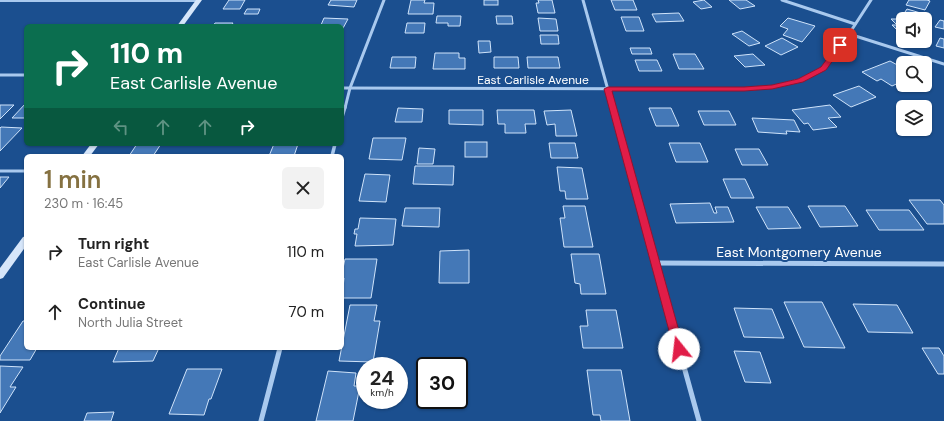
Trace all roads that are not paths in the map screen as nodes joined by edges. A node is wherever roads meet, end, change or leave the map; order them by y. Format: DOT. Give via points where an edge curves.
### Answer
graph roads {
  1 [pos="0,0"];
  2 [pos="198,0"];
  3 [pos="384,0"];
  4 [pos="583,0"];
  5 [pos="782,0"];
  6 [pos="871,0"];
  7 [pos="181,24"];
  8 [pos="855,24"];
  9 [pos="849,34"];
  10 [pos="944,64"];
  11 [pos="0,75"];
  12 [pos="24,75"];
  13 [pos="344,88"];
  14 [pos="350,88"];
  15 [pos="608,89"];
  16 [pos="344,110"];
  17 [pos="0,171"];
  18 [pos="24,171"];
  19 [pos="24,242"];
  20 [pos="655,263"];
  21 [pos="944,264"];
  22 [pos="0,275"];
  23 [pos="279,350"];
  24 [pos="261,421"];
  25 [pos="699,421"];
  1 -- 2 [label="lane"];
  2 -- 7 [label="street"];
  3 -- 14 [label="street"];
  4 -- 15 [label="street"];
  5 -- 8 [label="street"];
  6 -- 8 [label="street, East Carlisle Avenue"];
  8 -- 9 [label="street, East Carlisle Avenue"];
  9 -- 10 [label="street"];
  9 -- 15 [label="street, East Carlisle Avenue" via="823,68 800,80 772,87"];
  11 -- 12 [label="street"];
  13 -- 14 [label="street, East Carlisle Avenue"];
  14 -- 15 [label="street, East Carlisle Avenue"];
  14 -- 16 [label="street"];
  15 -- 20 [label="street"];
  17 -- 18 [label="lane"];
  19 -- 22 [label="street"];
  20 -- 21 [label="street, East Montgomery Avenue"];
  20 -- 25 [label="street"];
  23 -- 24 [label="street"];
}
